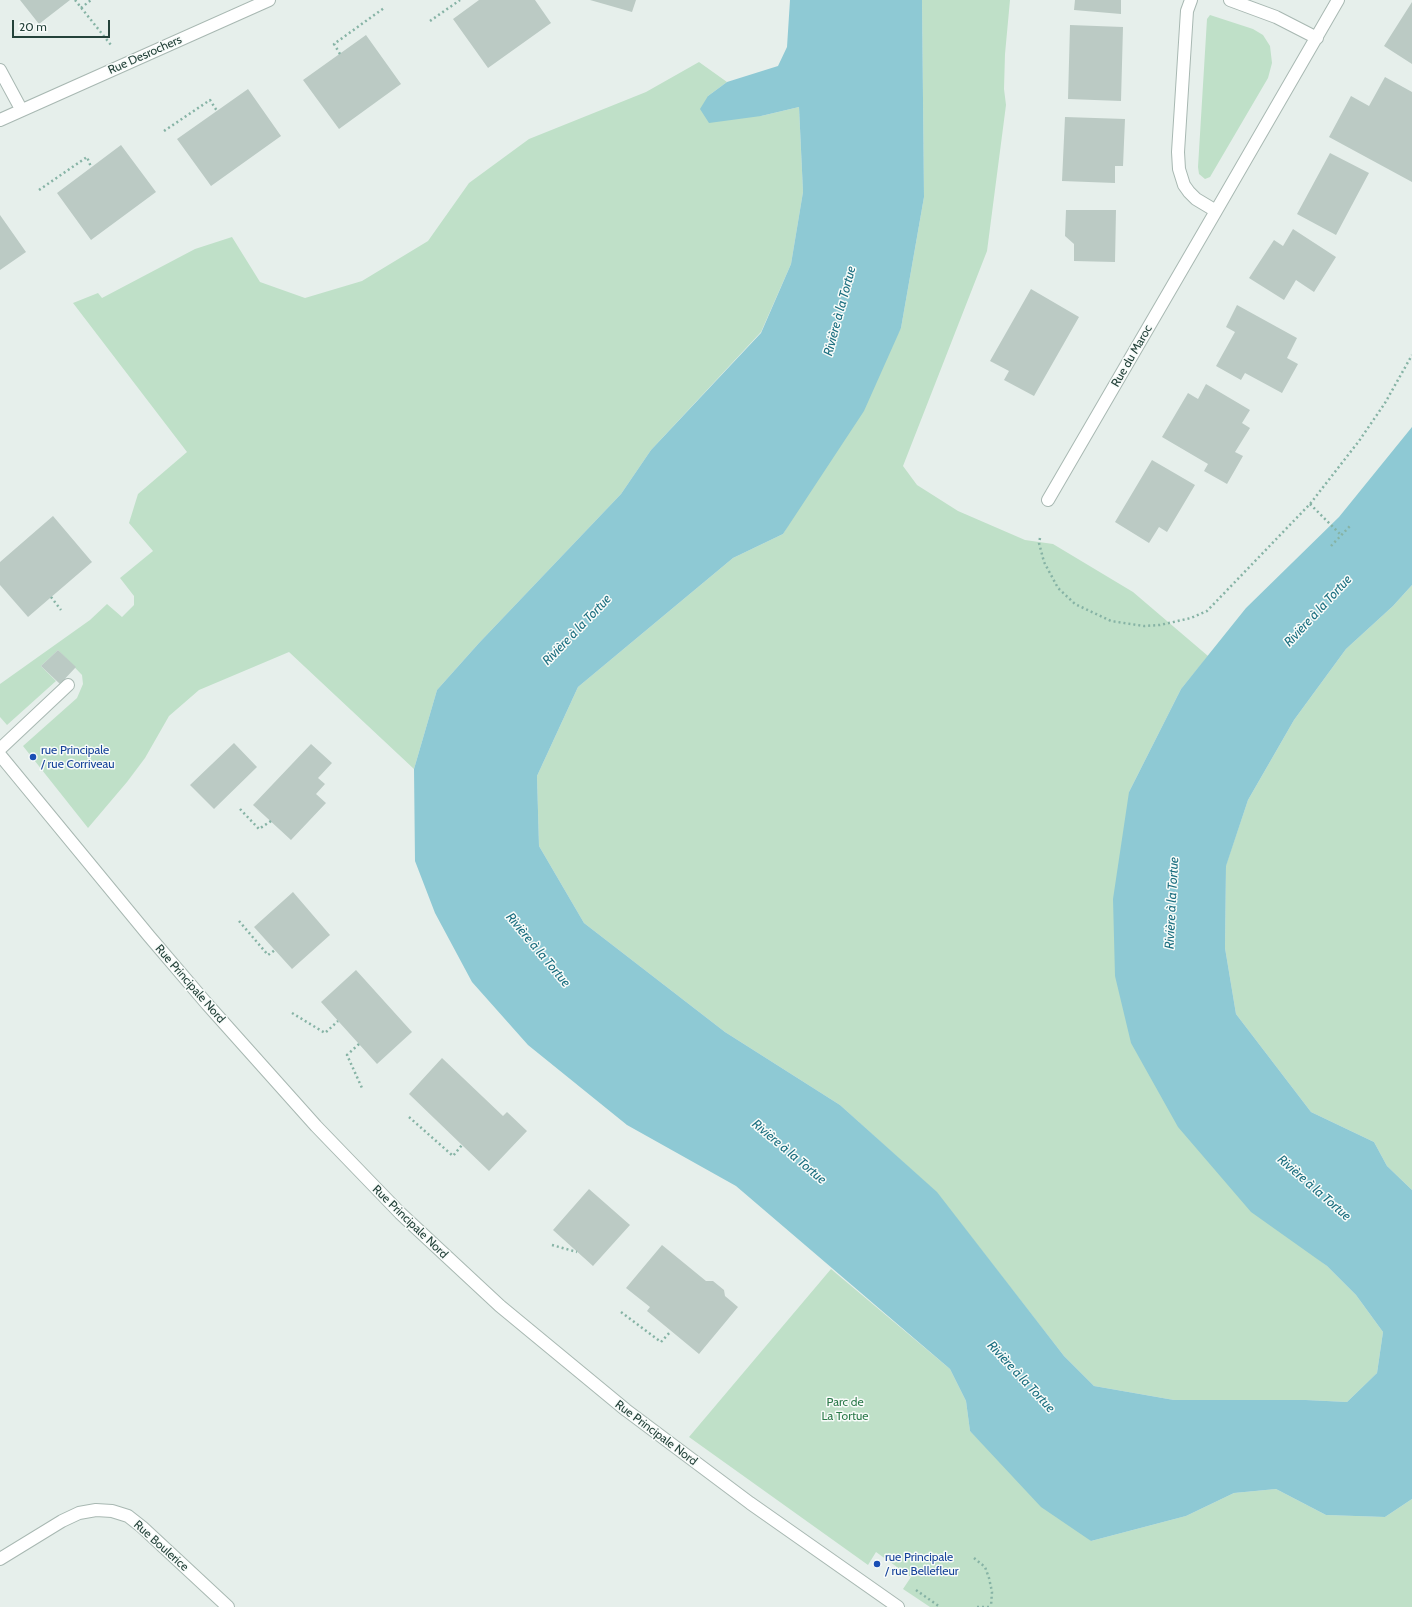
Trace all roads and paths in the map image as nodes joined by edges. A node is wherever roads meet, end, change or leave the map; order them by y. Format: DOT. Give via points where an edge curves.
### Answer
graph roads {
  1 [pos="75,0"];
  2 [pos="91,0"];
  3 [pos="269,0"];
  4 [pos="460,0"];
  5 [pos="1191,0"];
  6 [pos="1230,0"];
  7 [pos="1338,0"];
  8 [pos="81,8"];
  9 [pos="384,8"];
  10 [pos="430,21"];
  11 [pos="1316,38"];
  12 [pos="340,54"];
  13 [pos="125,63"];
  14 [pos="0,70"];
  15 [pos="21,109"];
  16 [pos="217,111"];
  17 [pos="0,120"];
  18 [pos="164,131"];
  19 [pos="91,167"];
  20 [pos="39,190"];
  21 [pos="1216,212"];
  22 [pos="1412,355"];
  23 [pos="1048,500"];
  24 [pos="1310,504"];
  25 [pos="1350,526"];
  26 [pos="1341,535"];
  27 [pos="1040,538"];
  28 [pos="1331,546"];
  29 [pos="51,597"];
  30 [pos="61,610"];
  31 [pos="68,685"];
  32 [pos="0,749"];
  33 [pos="0,755"];
  34 [pos="240,809"];
  35 [pos="271,821"];
  36 [pos="239,921"];
  37 [pos="274,950"];
  38 [pos="292,1013"];
  39 [pos="338,1021"];
  40 [pos="359,1044"];
  41 [pos="362,1088"];
  42 [pos="409,1117"];
  43 [pos="462,1144"];
  44 [pos="552,1245"];
  45 [pos="577,1252"];
  46 [pos="621,1312"];
  47 [pos="671,1331"];
  48 [pos="974,1558"];
  49 [pos="0,1559"];
  50 [pos="911,1587"];
  51 [pos="228,1607"];
  52 [pos="898,1607"];
  53 [pos="940,1607"];
  54 [pos="977,1607"];
  55 [pos="992,1607"];
  1 -- 8 [label="path"];
  2 -- 8 [label="path"];
  3 -- 13 [label="street, Rue Desrochers"];
  4 -- 10 [label="path"];
  5 -- 21 [label="street" via="1187,11 1179,170 1189,192"];
  6 -- 11 [label="street" via="1276,17"];
  7 -- 11 [label="street, Rue du Maroc"];
  8 -- 13 [label="path"];
  9 -- 12 [label="path" via="334,44"];
  11 -- 21 [label="street, Rue du Maroc"];
  13 -- 15 [label="street, Rue Desrochers"];
  14 -- 15 [label="street"];
  15 -- 17 [label="street, Rue Desrochers"];
  16 -- 18 [label="path" via="210,100"];
  19 -- 20 [label="path" via="87,157"];
  21 -- 23 [label="street, Rue du Maroc"];
  22 -- 24 [label="path" via="1363,435"];
  24 -- 26 [label="path"];
  24 -- 27 [label="path" via="1207,611 1191,618 1160,625 1144,626 1111,621 1075,604 1058,588 1044,562"];
  25 -- 26 [label="path"];
  26 -- 28 [label="path"];
  29 -- 30 [label="path"];
  31 -- 32 [label="street"];
  33 -- 52 [label="street, Rue Principale Nord" via="203,999 316,1126 400,1213 500,1306 626,1410 750,1503"];
  34 -- 35 [label="path" via="259,829"];
  36 -- 37 [label="path" via="268,955"];
  38 -- 39 [label="path" via="325,1033"];
  40 -- 41 [label="path" via="347,1054"];
  42 -- 43 [label="path" via="454,1156"];
  44 -- 45 [label="path"];
  46 -- 47 [label="path" via="661,1342"];
  48 -- 55 [label="path" via="985,1567 990,1578"];
  49 -- 51 [label="street, Rue Boulerice" via="62,1520 96,1510 112,1512 128,1516 142,1527"];
  50 -- 53 [label="path"];
  54 -- 55 [label="path"];
}
